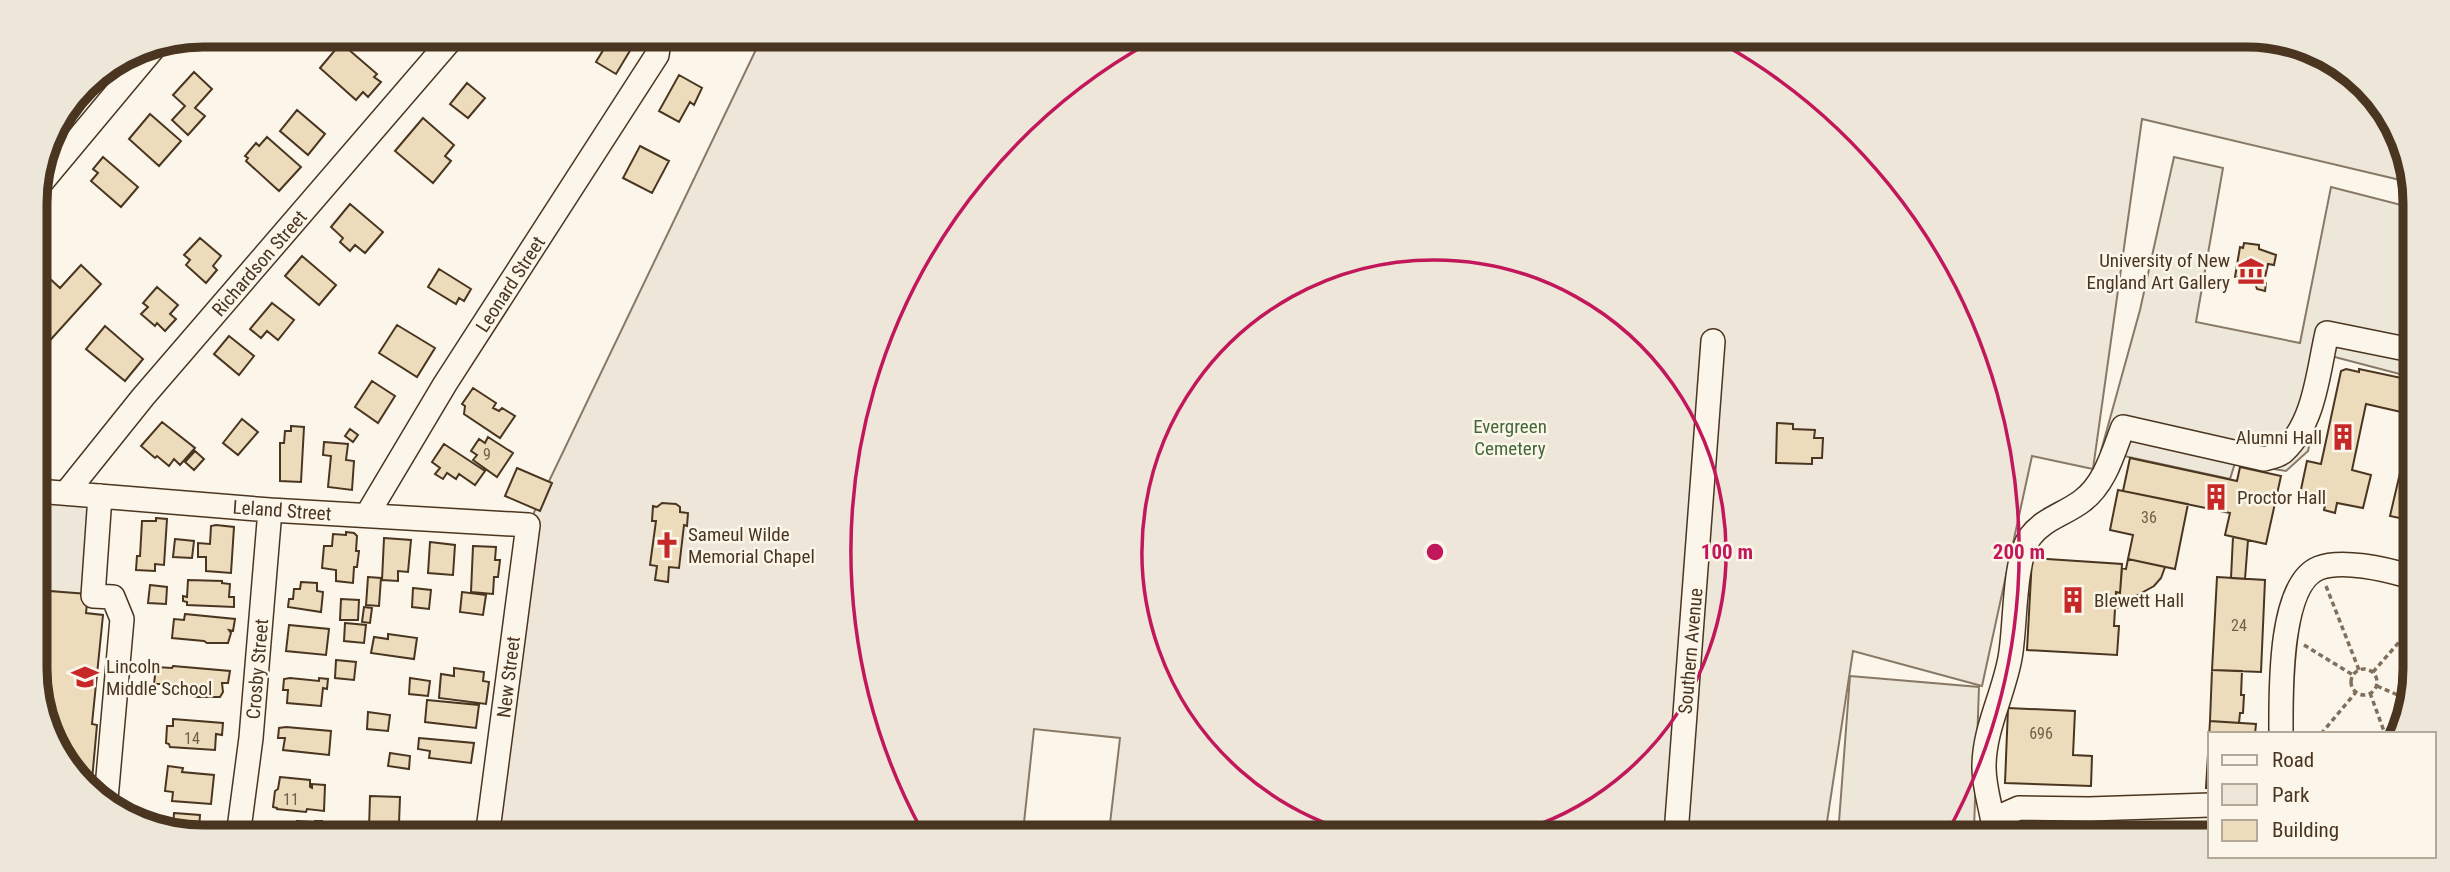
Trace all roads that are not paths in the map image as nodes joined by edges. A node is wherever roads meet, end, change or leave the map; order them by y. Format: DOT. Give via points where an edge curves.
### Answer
graph roads {
  1 [pos="445,47"];
  2 [pos="656,47"];
  3 [pos="146,59"];
  4 [pos="51,171"];
  5 [pos="1713,341"];
  6 [pos="2403,348"];
  7 [pos="47,492"];
  8 [pos="66,493"];
  9 [pos="100,496"];
  10 [pos="270,510"];
  11 [pos="367,515"];
  12 [pos="528,525"];
  13 [pos="2403,575"];
  14 [pos="2281,732"];
  15 [pos="107,791"];
  16 [pos="2208,805"];
  17 [pos="1677,824"];
  18 [pos="1993,824"];
  19 [pos="1998,824"];
  20 [pos="240,825"];
  21 [pos="489,825"];
  1 -- 8 [label="street, Richardson Street"];
  2 -- 11 [label="street, Leonard Street"];
  3 -- 4 [label="street"];
  5 -- 17 [label="street, Southern Avenue"];
  6 -- 18 [label="street" via="2327,333 2309,414 2282,453 2264,459 2123,427 2096,489 2081,503 2043,523 2029,539 2018,574 2010,659 1991,718 1984,768"];
  7 -- 8 [label="street, Leland Street"];
  8 -- 9 [label="street, Leland Street"];
  9 -- 10 [label="street, Leland Street"];
  9 -- 15 [label="street" via="93,596 113,597 122,619"];
  10 -- 11 [label="street, Leland Street"];
  10 -- 20 [label="street, Crosby Street"];
  11 -- 12 [label="street, Leland Street"];
  12 -- 21 [label="street, New Street"];
  13 -- 14 [label="street" via="2337,564 2318,568 2305,578 2297,590 2287,635"];
  16 -- 19 [label="street" via="2019,808"];
}
